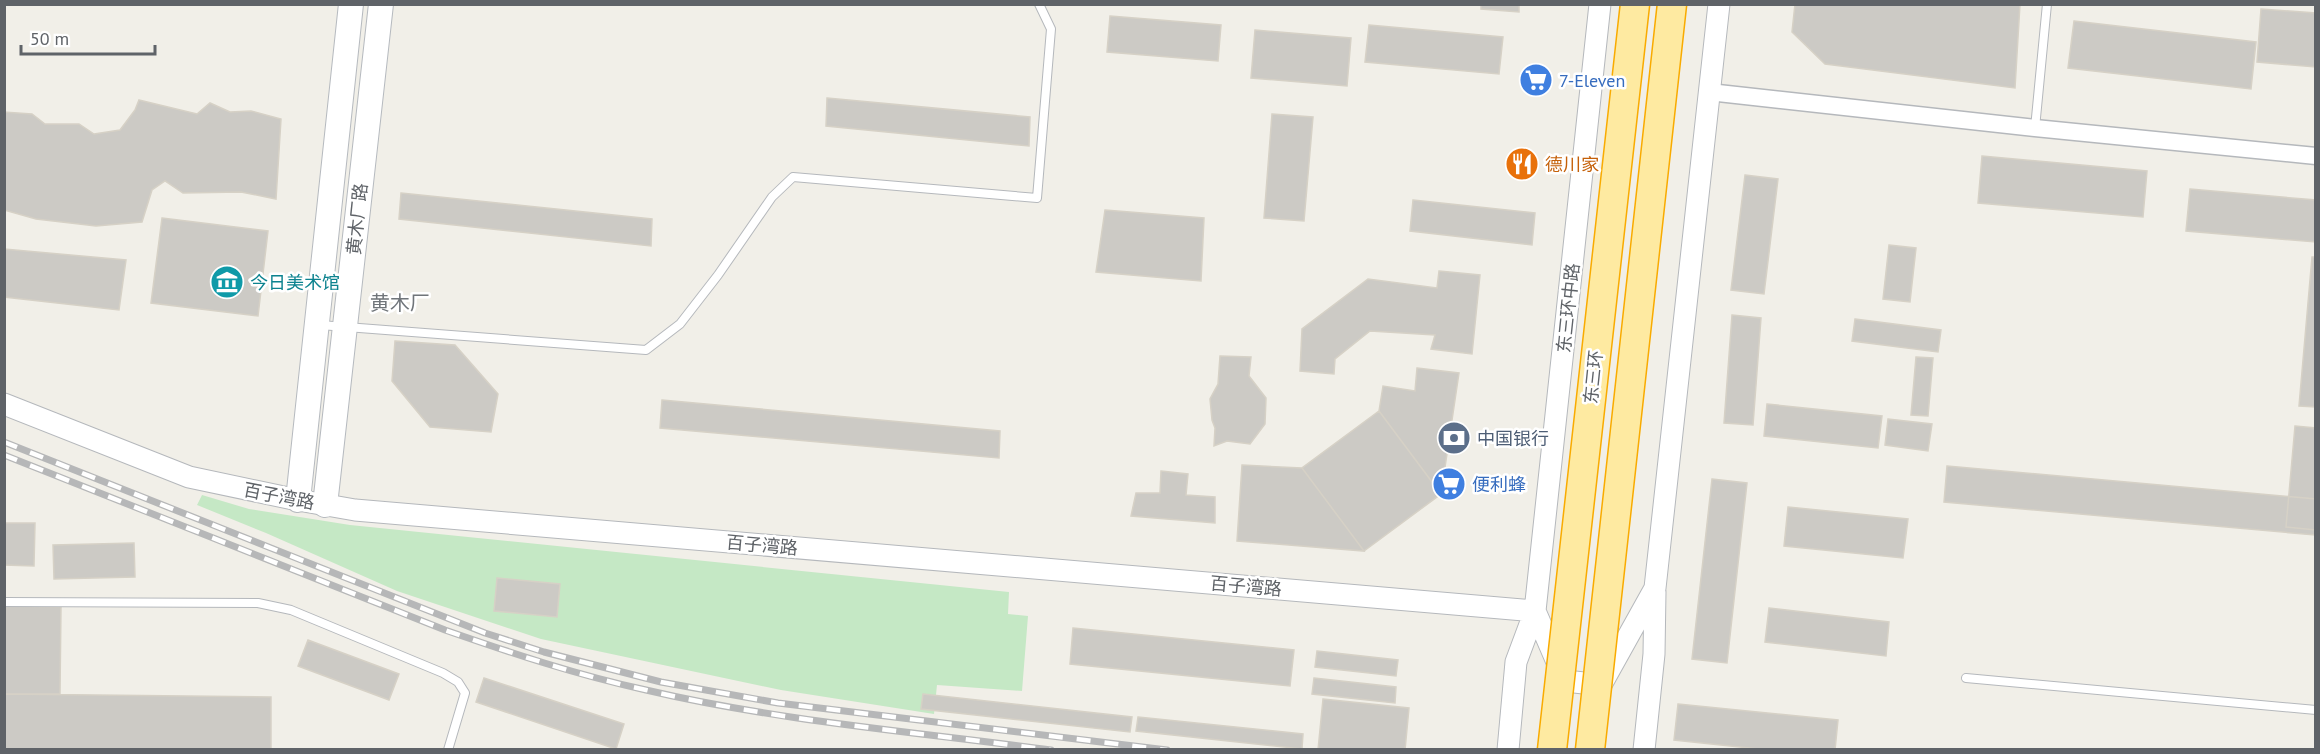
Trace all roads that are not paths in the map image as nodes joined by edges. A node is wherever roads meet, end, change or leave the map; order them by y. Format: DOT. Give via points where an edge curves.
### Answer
graph roads {
  1 [pos="351,4"];
  2 [pos="381,4"];
  3 [pos="1039,4"];
  4 [pos="1600,4"];
  5 [pos="1635,4"];
  6 [pos="1672,4"];
  7 [pos="1719,4"];
  8 [pos="2047,4"];
  9 [pos="1708,92"];
  10 [pos="2035,128"];
  11 [pos="2316,156"];
  12 [pos="316,325"];
  13 [pos="345,327"];
  14 [pos="4,404"];
  15 [pos="298,501"];
  16 [pos="325,505"];
  17 [pos="1655,588"];
  18 [pos="4,602"];
  19 [pos="1535,611"];
  20 [pos="1966,678"];
  21 [pos="1566,681"];
  22 [pos="1601,685"];
  23 [pos="2316,710"];
  24 [pos="448,750"];
  25 [pos="1508,750"];
  26 [pos="1552,750"];
  27 [pos="1559,750"];
  28 [pos="1590,750"];
  29 [pos="1594,750"];
  30 [pos="1644,750"];
  1 -- 12 [label="main road, 黄木厂路"];
  2 -- 13 [label="main road, 黄木厂路"];
  3 -- 13 [label="lane" via="1051,29 1037,198 793,177 772,197 680,324 646,350"];
  4 -- 19 [label="street, 东三环中路"];
  5 -- 26 [label="highway, 东三环, bridge"];
  6 -- 28 [label="highway, 东三环, bridge"];
  7 -- 9 [label="street"];
  8 -- 10 [label="lane"];
  9 -- 10 [label="street"];
  9 -- 17 [label="street"];
  10 -- 11 [label="street"];
  12 -- 13 [label="lane"];
  12 -- 15 [label="main road, 黄木厂路"];
  13 -- 16 [label="main road, 黄木厂路"];
  14 -- 15 [label="street, 百子湾路" via="189,477"];
  15 -- 16 [label="street, 百子湾路"];
  16 -- 19 [label="street, 百子湾路"];
  17 -- 22 [label="street"];
  17 -- 30 [label="street" via="1654,654"];
  18 -- 24 [label="lane" via="258,603 291,610 458,682 465,693"];
  19 -- 21 [label="street, 东三环中路"];
  19 -- 25 [label="street, 东三环中路" via="1516,662"];
  20 -- 23 [label="lane"];
  21 -- 22 [label="street"];
  21 -- 27 [label="street, 东三环中路"];
  22 -- 29 [label="street"];
}
